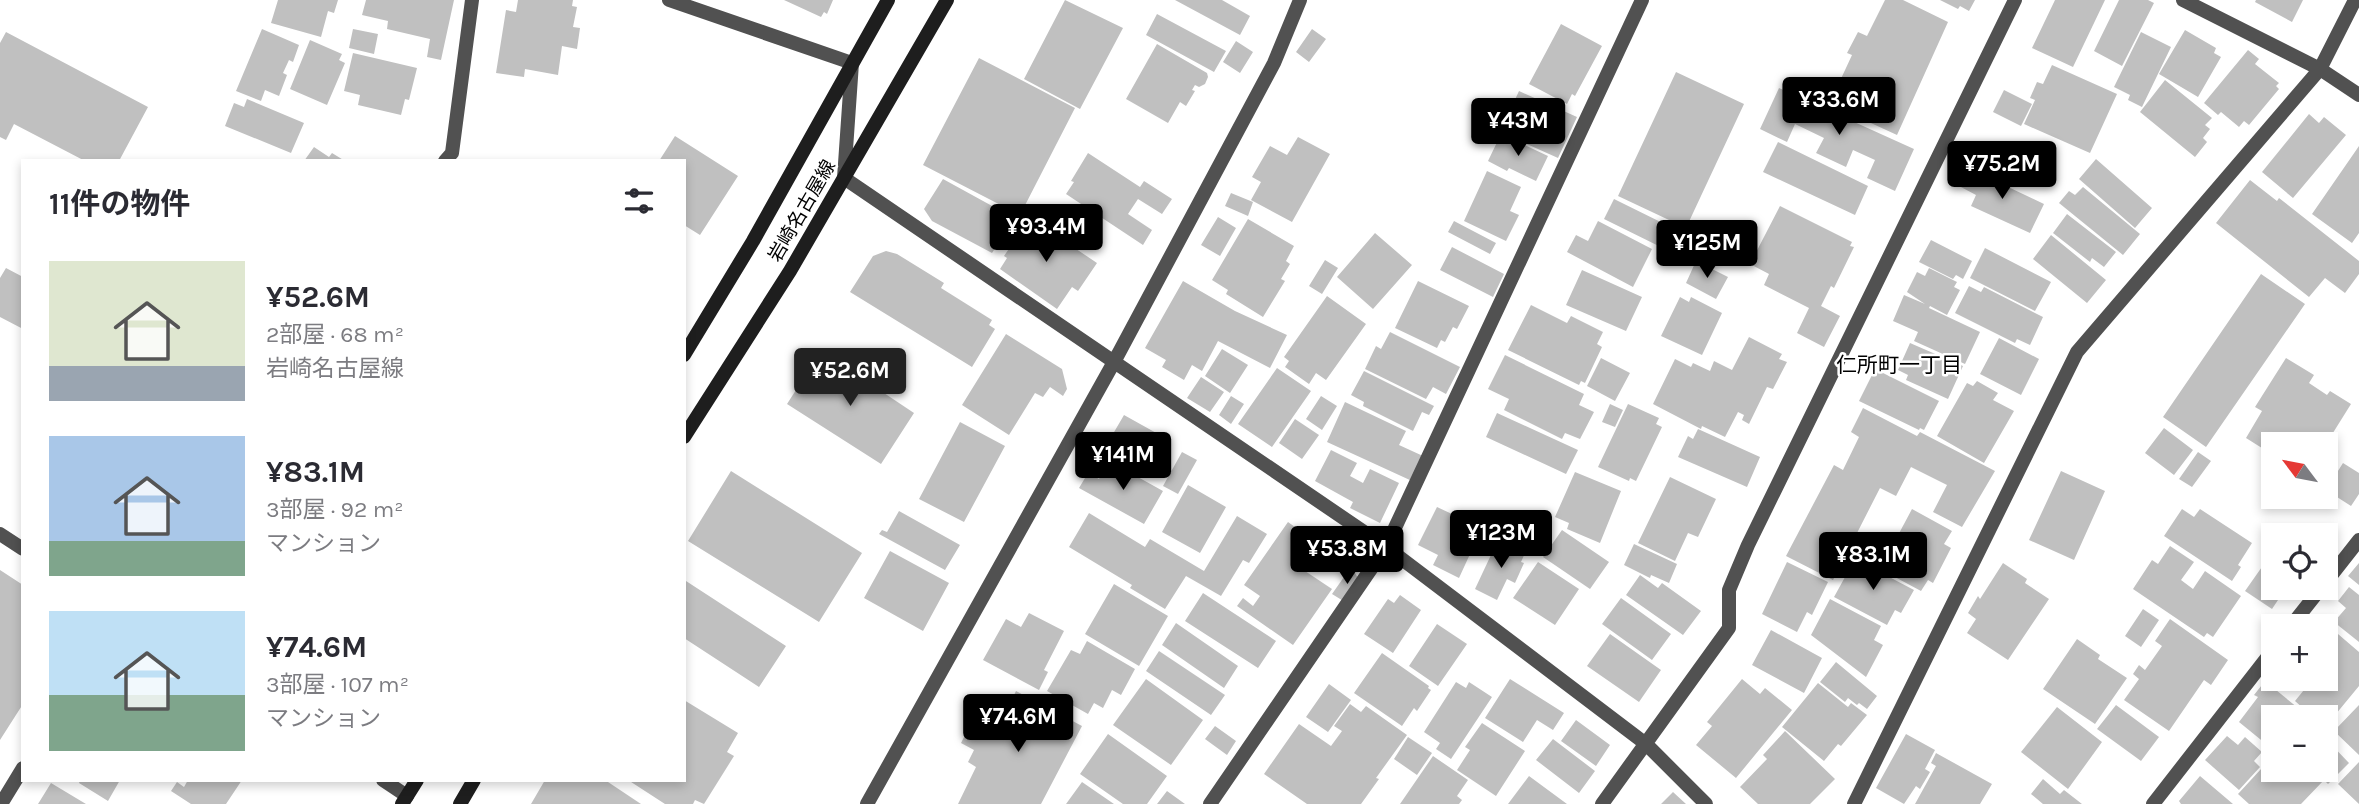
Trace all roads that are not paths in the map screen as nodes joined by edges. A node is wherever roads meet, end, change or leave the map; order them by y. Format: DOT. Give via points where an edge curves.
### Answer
graph roads {
  1 [pos="472,0"];
  2 [pos="669,0"];
  3 [pos="888,0"];
  4 [pos="947,0"];
  5 [pos="1300,0"];
  6 [pos="1642,0"];
  7 [pos="2015,0"];
  8 [pos="2183,0"];
  9 [pos="2355,0"];
  10 [pos="852,63"];
  11 [pos="2320,69"];
  12 [pos="2359,95"];
  13 [pos="447,159"];
  14 [pos="844,178"];
  15 [pos="686,352"];
  16 [pos="1114,362"];
  17 [pos="686,434"];
  18 [pos="0,534"];
  19 [pos="2359,540"];
  20 [pos="1386,547"];
  21 [pos="21,548"];
  22 [pos="2338,567"];
  23 [pos="2312,600"];
  24 [pos="2300,614"];
  25 [pos="2261,665"];
  26 [pos="1646,744"];
  27 [pos="21,771"];
  28 [pos="385,782"];
  29 [pos="415,782"];
  30 [pos="473,782"];
  31 [pos="404,800"];
  32 [pos="1,804"];
  33 [pos="460,804"];
  34 [pos="867,804"];
  35 [pos="1210,804"];
  36 [pos="1602,804"];
  37 [pos="1706,804"];
  38 [pos="1854,804"];
  39 [pos="2153,804"];
  1 -- 13 [label="street" via="452,153"];
  2 -- 10 [label="street"];
  3 -- 10 [label="main road, 岩崎名古屋線"];
  4 -- 14 [label="main road, 岩崎名古屋線"];
  5 -- 16 [label="street" via="1274,63"];
  6 -- 20 [label="street"];
  7 -- 26 [label="street" via="1748,545 1729,590 1729,628"];
  8 -- 11 [label="street"];
  9 -- 11 [label="street"];
  10 -- 14 [label="street"];
  10 -- 15 [label="main road, 岩崎名古屋線"];
  11 -- 12 [label="street"];
  11 -- 38 [label="street" via="2077,352"];
  14 -- 16 [label="street"];
  14 -- 17 [label="main road, 岩崎名古屋線"];
  16 -- 20 [label="street"];
  16 -- 34 [label="street"];
  18 -- 21 [label="street"];
  19 -- 22 [label="street"];
  20 -- 26 [label="street"];
  20 -- 35 [label="street"];
  23 -- 24 [label="street"];
  25 -- 39 [label="street"];
  26 -- 36 [label="street"];
  26 -- 37 [label="street"];
  27 -- 32 [label="street"];
  28 -- 31 [label="street"];
  29 -- 31 [label="main road"];
  30 -- 33 [label="main road"];
}
